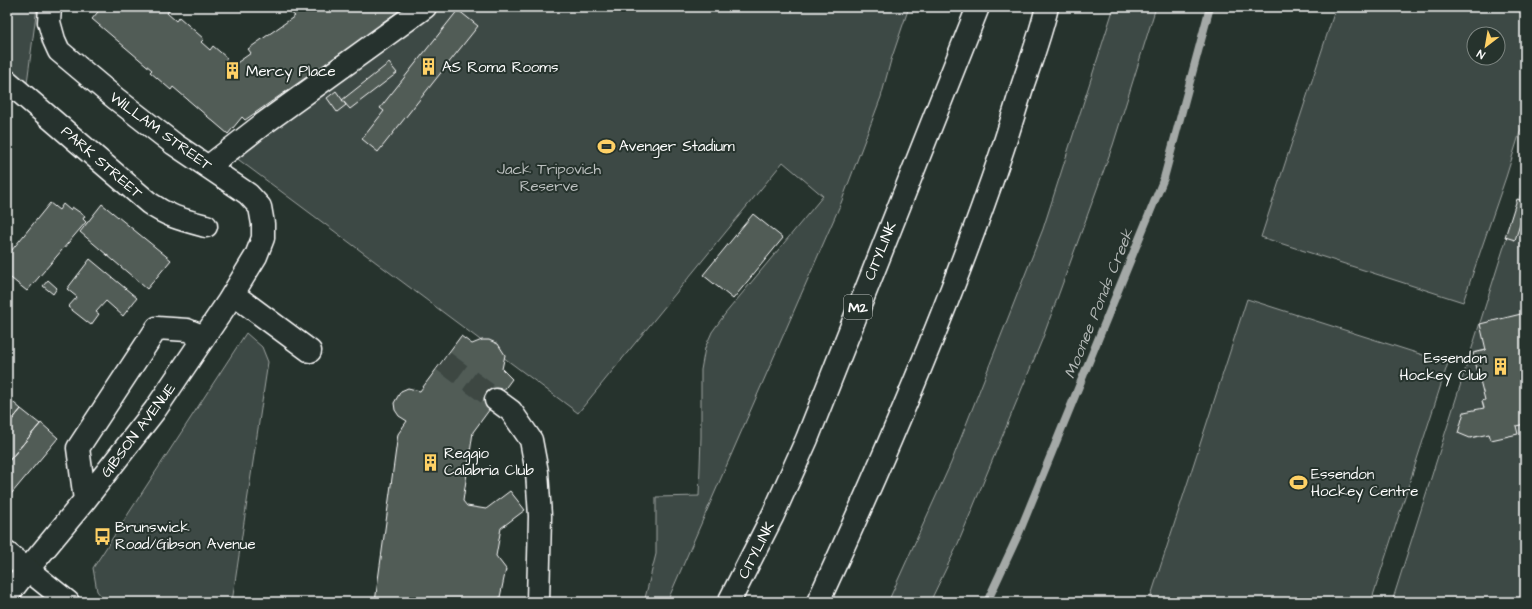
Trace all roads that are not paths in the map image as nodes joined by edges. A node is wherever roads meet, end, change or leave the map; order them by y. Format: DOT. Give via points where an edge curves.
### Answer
graph roads {
  1 [pos="50,7"];
  2 [pos="425,7"];
  3 [pos="978,7"];
  4 [pos="1055,7"];
  5 [pos="1045,16"];
  6 [pos="7,81"];
  7 [pos="208,166"];
  8 [pos="206,226"];
  9 [pos="256,256"];
  10 [pos="233,294"];
  11 [pos="204,337"];
  12 [pos="310,351"];
  13 [pos="496,400"];
  14 [pos="85,500"];
  15 [pos="7,553"];
  16 [pos="28,569"];
  17 [pos="7,596"];
  18 [pos="68,602"];
  19 [pos="538,602"];
  20 [pos="729,602"];
  21 [pos="818,602"];
  1 -- 7 [label="main road, WILLAM STREET" via="49,22 60,52 168,139"];
  2 -- 7 [label="main road"];
  3 -- 20 [label="main road, CITYLINK / M2" via="807,439 773,515"];
  4 -- 5 [label="main road"];
  5 -- 21 [label="main road" via="988,193 952,289 874,479"];
  6 -- 8 [label="main road, PARK STREET" via="149,203 174,218"];
  7 -- 9 [label="main road, WILLAM STREET" via="248,194 260,207 264,224 263,238"];
  9 -- 10 [label="main road, GIBSON AVENUE"];
  10 -- 11 [label="main road, GIBSON AVENUE"];
  10 -- 12 [label="main road"];
  11 -- 14 [label="main road, GIBSON AVENUE" via="155,410"];
  11 -- 14 [label="main road" via="187,330 157,328 78,448"];
  13 -- 19 [label="main road" via="511,411 531,440 537,472 540,516"];
  14 -- 16 [label="main road, GIBSON AVENUE"];
  15 -- 16 [label="main road"];
  16 -- 17 [label="main road, GIBSON AVENUE"];
  16 -- 18 [label="main road"];
}
